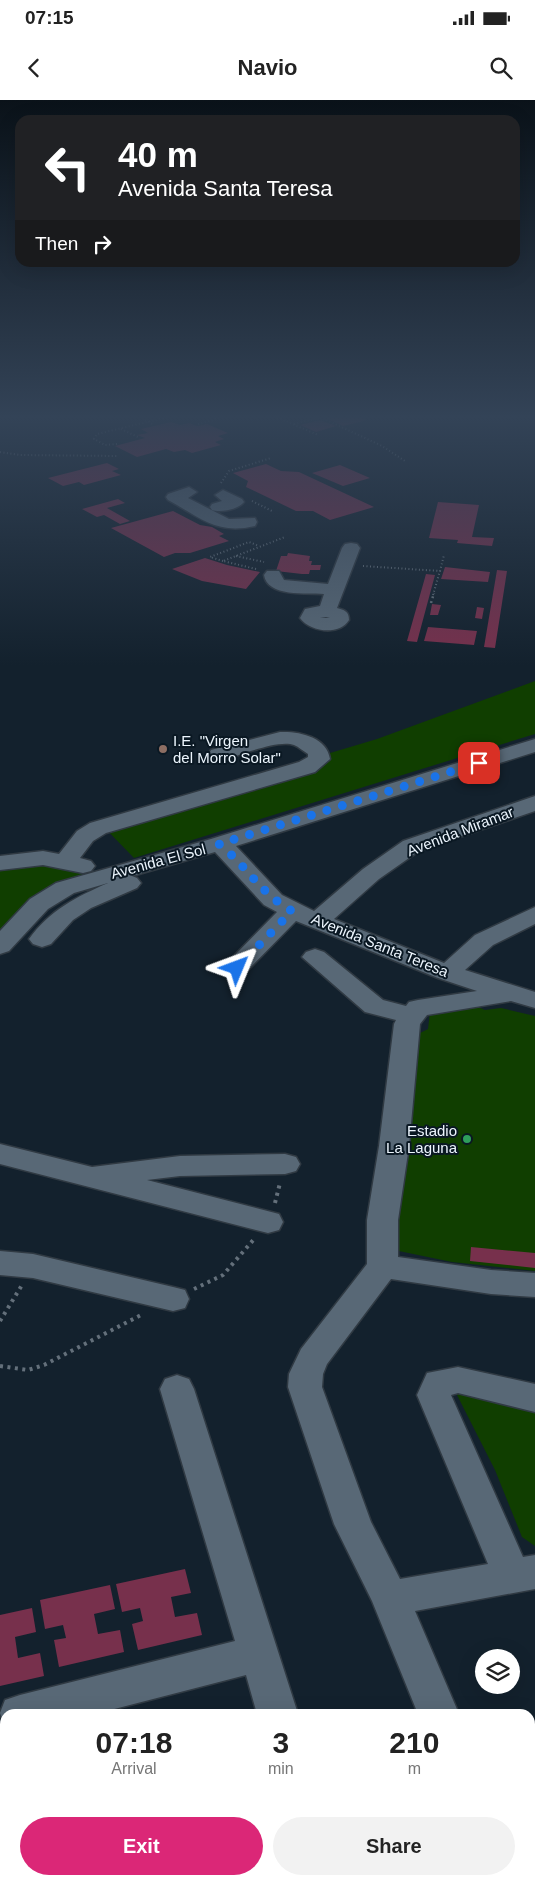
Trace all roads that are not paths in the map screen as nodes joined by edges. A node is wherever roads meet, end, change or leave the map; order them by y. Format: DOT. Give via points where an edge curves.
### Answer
graph roads {
  1 [pos="178,499"];
  2 [pos="237,503"];
  3 [pos="351,548"];
  4 [pos="270,569"];
  5 [pos="335,590"];
  6 [pos="327,611"];
  7 [pos="535,745"];
  8 [pos="219,755"];
  9 [pos="535,803"];
  10 [pos="219,844"];
  11 [pos="66,861"];
  12 [pos="0,863"];
  13 [pos="151,864"];
  14 [pos="107,875"];
  15 [pos="292,911"];
  16 [pos="535,914"];
  17 [pos="318,920"];
  18 [pos="42,939"];
  19 [pos="0,946"];
  20 [pos="315,957"];
  21 [pos="237,968"];
  22 [pos="447,973"];
  23 [pos="523,997"];
  24 [pos="412,1015"];
  25 [pos="0,1154"];
  26 [pos="285,1164"];
  27 [pos="92,1178"];
  28 [pos="268,1222"];
  29 [pos="15,1264"];
  30 [pos="383,1266"];
  31 [pos="535,1285"];
  32 [pos="173,1299"];
  33 [pos="178,1389"];
  34 [pos="535,1398"];
  35 [pos="524,1575"];
  36 [pos="390,1598"];
  37 [pos="259,1653"];
  38 [pos="40,1709"];
  39 [pos="276,1709"];
  40 [pos="437,1709"];
  1 -- 2 [label="street" via="225,524 234,525"];
  3 -- 5 [label="street"];
  4 -- 5 [label="street" via="274,582 280,585"];
  5 -- 6 [label="street"];
  7 -- 10 [label="street, Avenida El Sol"];
  8 -- 11 [label="street" via="292,738 318,751 319,759 307,767 98,828 85,836"];
  9 -- 17 [label="street, Avenida Miramar" via="411,846 371,874"];
  10 -- 13 [label="street, Avenida El Sol"];
  10 -- 15 [label="street, Avenida Santa Teresa" via="272,900"];
  11 -- 12 [label="street" via="43,858"];
  11 -- 14 [label="street"];
  13 -- 14 [label="street, Avenida El Sol"];
  13 -- 18 [label="street" via="145,874 82,903 64,915"];
  14 -- 19 [label="street, Avenida El Sol" via="65,888 39,904"];
  15 -- 17 [label="street, Avenida Santa Teresa"];
  15 -- 21 [label="street"];
  16 -- 22 [label="street" via="484,940"];
  17 -- 22 [label="street, Avenida Santa Teresa"];
  20 -- 24 [label="street" via="374,1006"];
  22 -- 23 [label="street, Avenida Santa Teresa"];
  23 -- 24 [label="street" via="418,1008"];
  24 -- 30 [label="street" via="407,1024 394,1147 381,1214"];
  25 -- 27 [label="street"];
  26 -- 27 [label="street" via="180,1166"];
  27 -- 28 [label="street"];
  29 -- 32 [label="street"];
  30 -- 31 [label="street"];
  30 -- 36 [label="street" via="313,1358 305,1387 353,1524"];
  33 -- 37 [label="street"];
  34 -- 35 [label="street" via="458,1380 439,1383 434,1395"];
  35 -- 36 [label="street"];
  36 -- 40 [label="street"];
  37 -- 38 [label="street"];
  37 -- 39 [label="street"];
}
